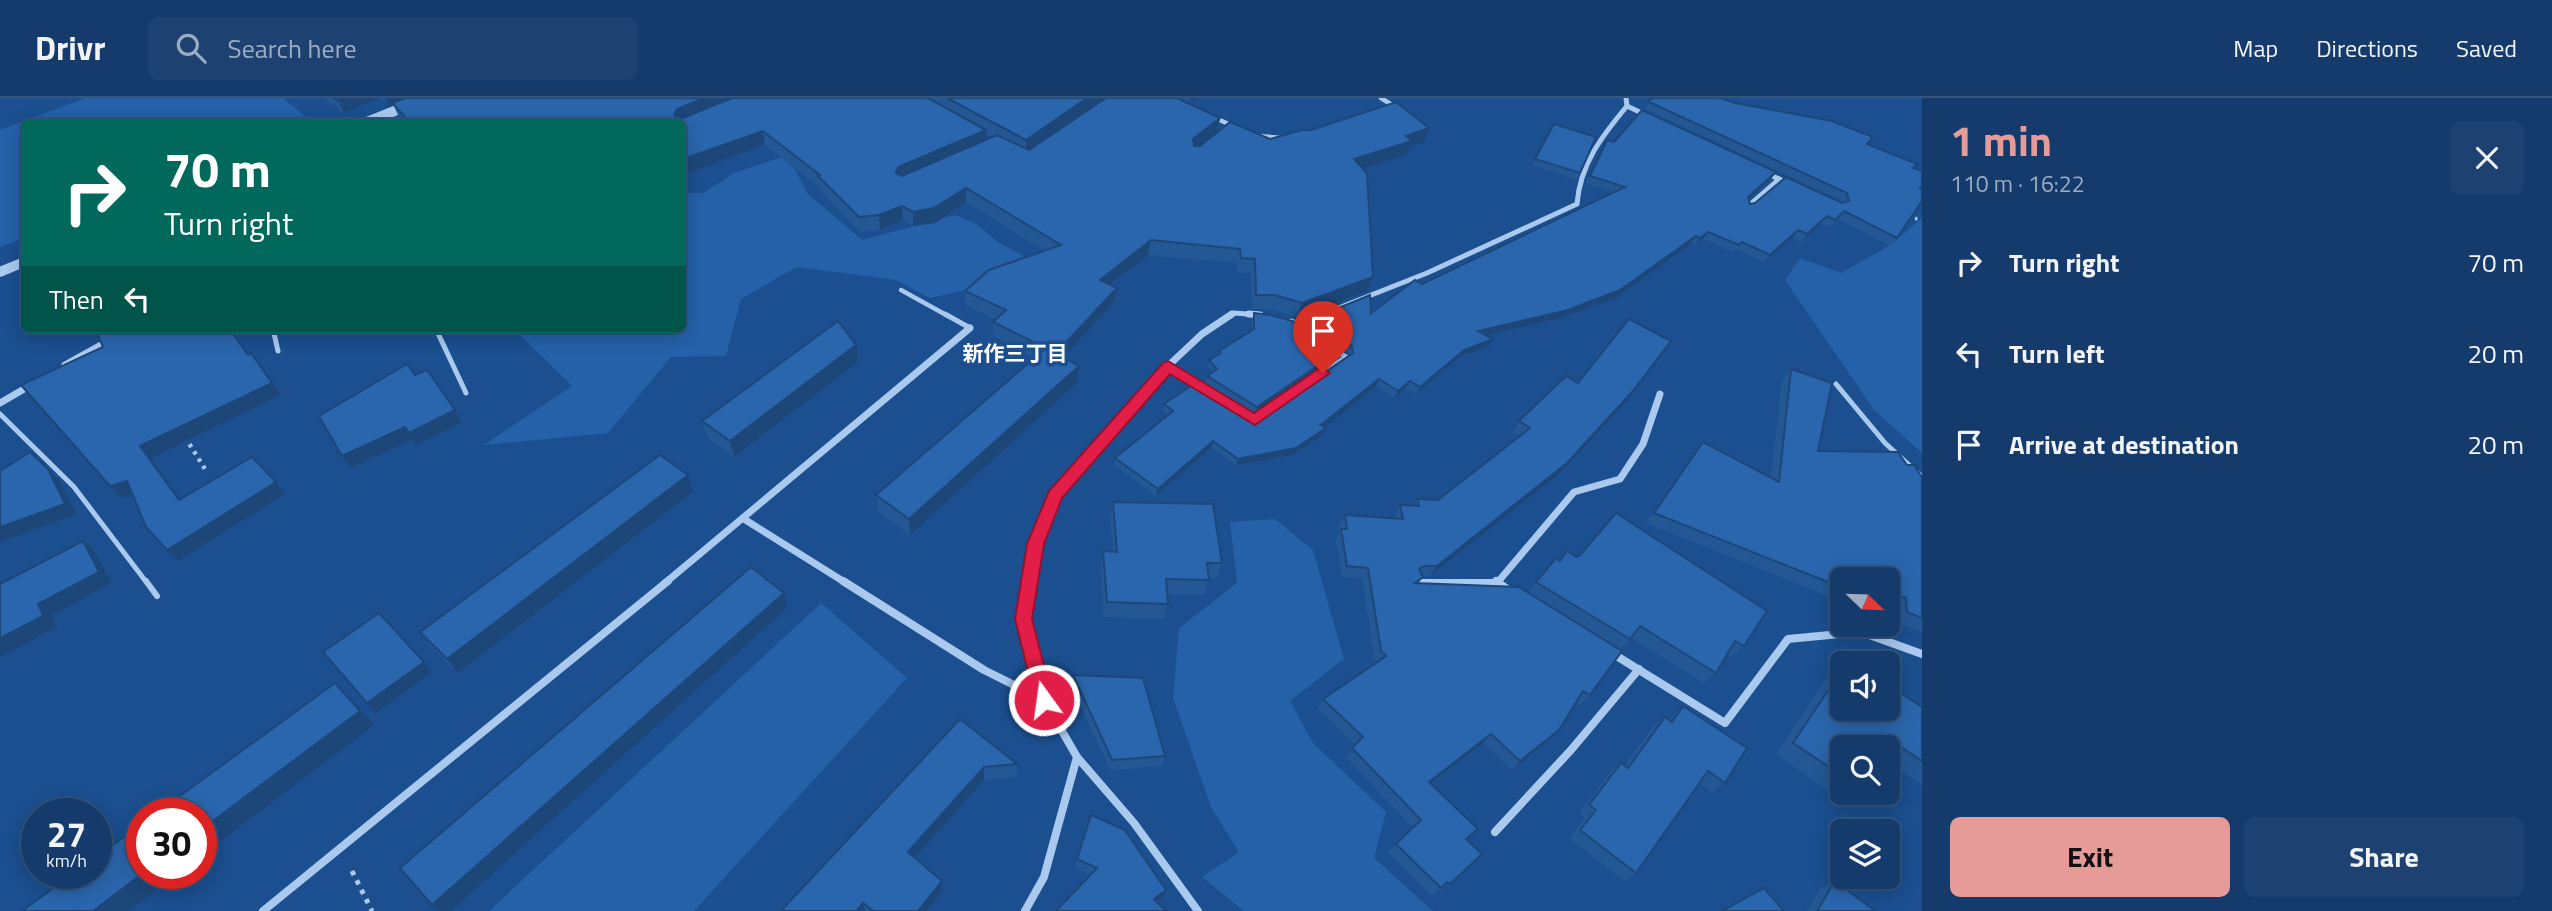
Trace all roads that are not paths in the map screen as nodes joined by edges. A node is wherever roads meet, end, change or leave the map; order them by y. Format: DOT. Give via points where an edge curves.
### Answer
graph roads {
  1 [pos="427,98"];
  2 [pos="1381,98"];
  3 [pos="1626,102"];
  4 [pos="1386,113"];
  5 [pos="1208,114"];
  6 [pos="1650,117"];
  7 [pos="374,119"];
  8 [pos="1232,126"];
  9 [pos="1242,131"];
  10 [pos="1223,133"];
  11 [pos="1252,135"];
  12 [pos="1292,139"];
  13 [pos="1756,167"];
  14 [pos="1779,179"];
  15 [pos="1803,189"];
  16 [pos="1747,207"];
  17 [pos="21,263"];
  18 [pos="0,272"];
  19 [pos="901,290"];
  20 [pos="1270,315"];
  21 [pos="1279,318"];
  22 [pos="1297,324"];
  23 [pos="970,328"];
  24 [pos="1307,331"];
  25 [pos="274,333"];
  26 [pos="438,333"];
  27 [pos="114,337"];
  28 [pos="1326,344"];
  29 [pos="278,351"];
  30 [pos="1168,366"];
  31 [pos="57,370"];
  32 [pos="34,383"];
  33 [pos="1836,384"];
  34 [pos="466,393"];
  35 [pos="1212,393"];
  36 [pos="1660,394"];
  37 [pos="0,403"];
  38 [pos="1244,413"];
  39 [pos="0,414"];
  40 [pos="1922,477"];
  41 [pos="744,519"];
  42 [pos="1418,582"];
  43 [pos="1495,582"];
  44 [pos="1517,595"];
  45 [pos="158,596"];
  46 [pos="1606,649"];
  47 [pos="1922,654"];
  48 [pos="1639,669"];
  49 [pos="1044,700"];
  50 [pos="1077,757"];
  51 [pos="1494,832"];
  52 [pos="263,911"];
  53 [pos="1025,911"];
  54 [pos="1198,911"];
  1 -- 7 [label="street"];
  2 -- 4 [label="lane" via="1398,109"];
  3 -- 6 [label="street"];
  3 -- 22 [label="street" via="1597,143 1577,184 1577,204"];
  5 -- 8 [label="lane"];
  8 -- 9 [label="lane"];
  8 -- 10 [label="lane"];
  11 -- 12 [label="lane"];
  13 -- 14 [label="street"];
  14 -- 15 [label="street"];
  14 -- 16 [label="lane"];
  17 -- 18 [label="street"];
  19 -- 23 [label="lane"];
  20 -- 30 [label="street" via="1234,313 1202,334"];
  21 -- 22 [label="street"];
  22 -- 24 [label="lane"];
  23 -- 41 [label="street"];
  25 -- 29 [label="lane"];
  26 -- 34 [label="lane"];
  27 -- 31 [label="street"];
  28 -- 38 [label="lane" via="1346,357 1255,420"];
  30 -- 35 [label="lane"];
  30 -- 49 [label="street" via="1055,495 1035,544 1024,619"];
  32 -- 37 [label="street"];
  33 -- 40 [label="lane" via="1885,443"];
  36 -- 43 [label="street" via="1643,444 1620,479 1574,492"];
  39 -- 45 [label="lane" via="74,487"];
  41 -- 49 [label="street" via="984,670"];
  41 -- 52 [label="street"];
  42 -- 43 [label="lane"];
  43 -- 44 [label="street"];
  46 -- 48 [label="street"];
  47 -- 48 [label="street" via="1861,632 1788,639 1726,723"];
  48 -- 51 [label="street"];
  49 -- 50 [label="street"];
  50 -- 53 [label="street" via="1044,877"];
  50 -- 54 [label="street" via="1134,823"];
}
